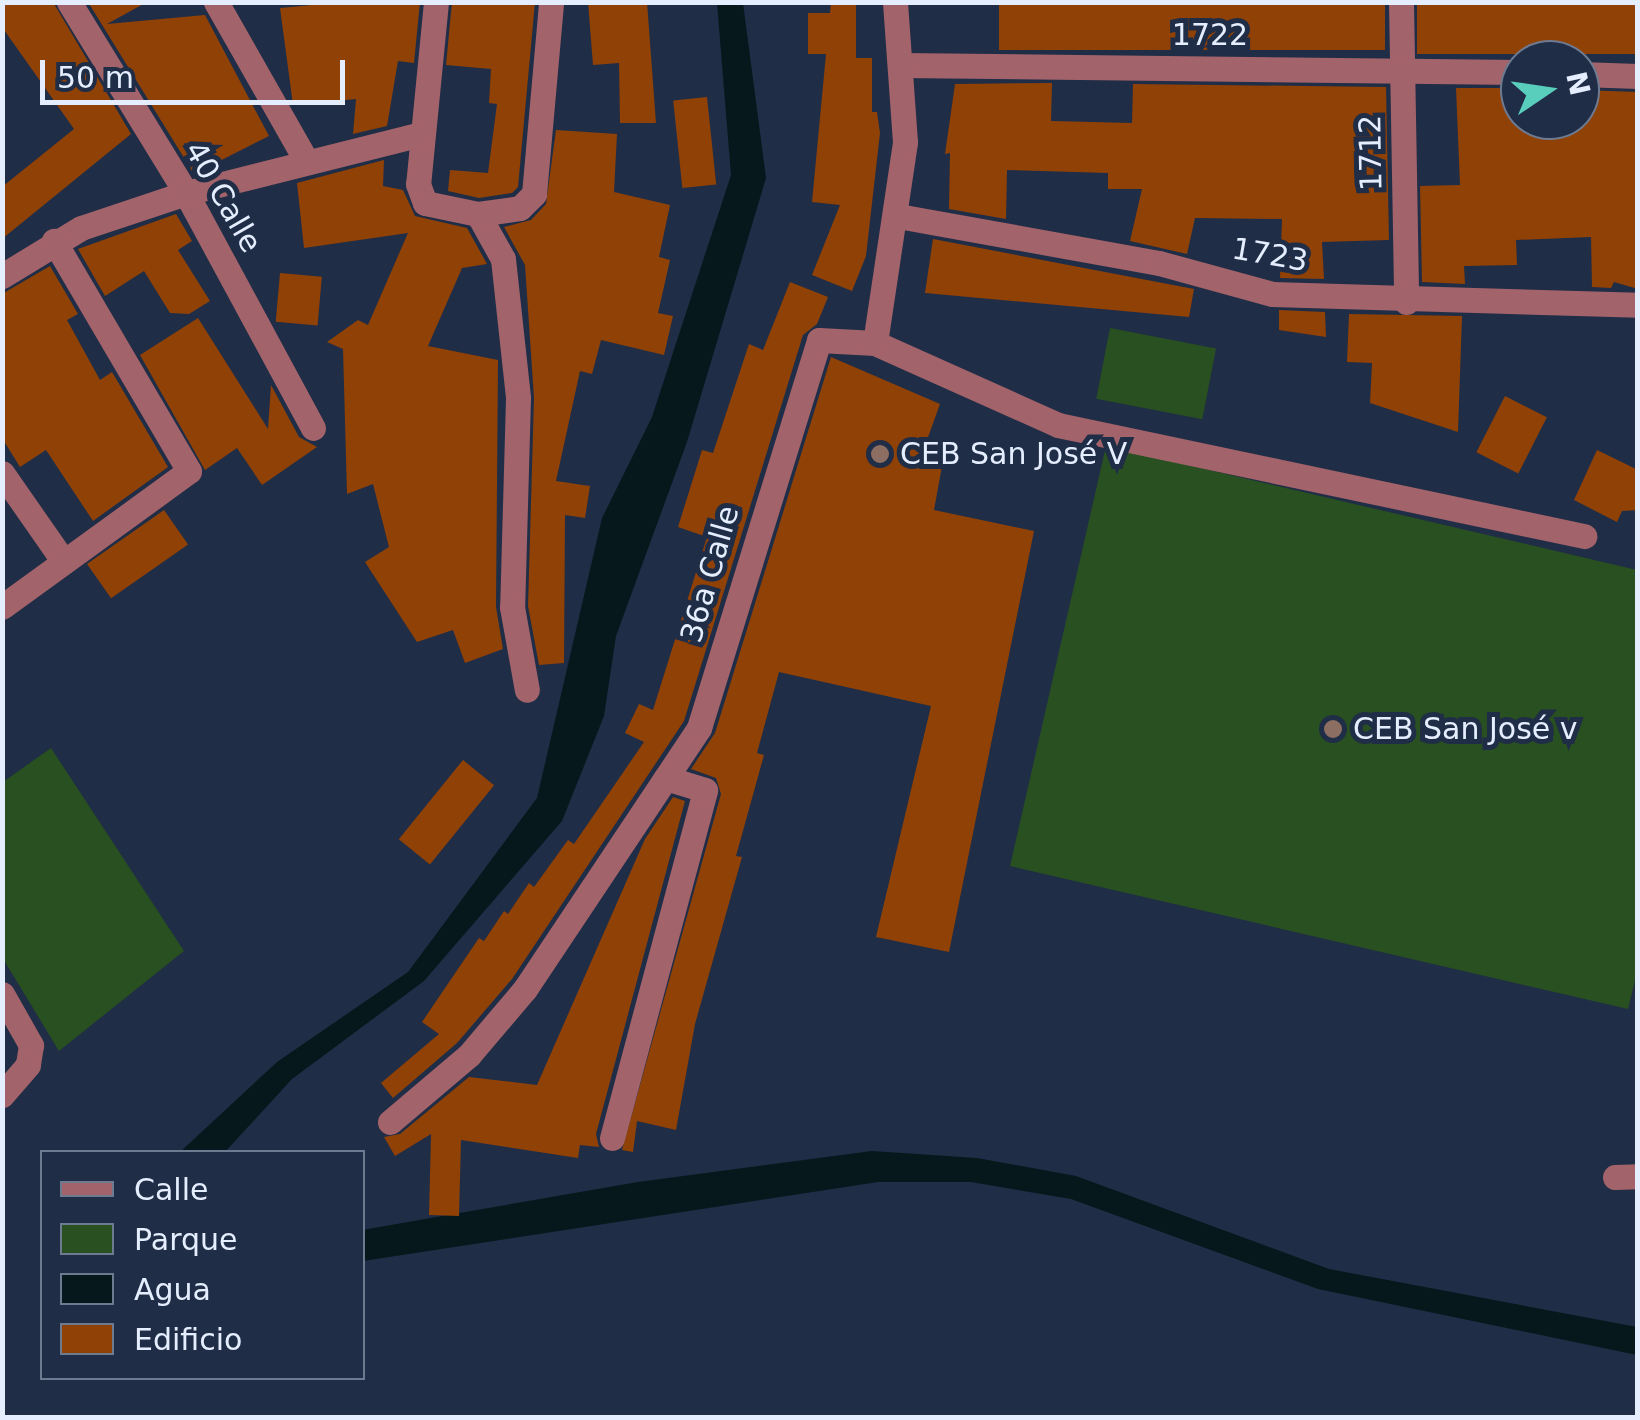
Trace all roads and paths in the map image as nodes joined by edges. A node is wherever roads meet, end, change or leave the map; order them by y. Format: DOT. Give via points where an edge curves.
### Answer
graph roads {
  1 [pos="69,2"];
  2 [pos="216,2"];
  3 [pos="436,2"];
  4 [pos="551,2"];
  5 [pos="895,2"];
  6 [pos="1401,2"];
  7 [pos="900,65"];
  8 [pos="1402,69"];
  9 [pos="1500,71"];
  10 [pos="1600,75"];
  11 [pos="1638,76"];
  12 [pos="421,134"];
  13 [pos="307,162"];
  14 [pos="186,194"];
  15 [pos="478,214"];
  16 [pos="898,216"];
  17 [pos="54,242"];
  18 [pos="2,276"];
  19 [pos="1406,302"];
  20 [pos="1638,305"];
  21 [pos="875,343"];
  22 [pos="313,428"];
  23 [pos="2,473"];
  24 [pos="1584,536"];
  25 [pos="64,562"];
  26 [pos="2,607"];
  27 [pos="527,690"];
  28 [pos="666,778"];
  29 [pos="2,994"];
  30 [pos="2,1095"];
  31 [pos="390,1122"];
  32 [pos="612,1138"];
  1 -- 14 [label="street, 40 Calle"];
  2 -- 13 [label="street"];
  3 -- 12 [label="street"];
  4 -- 15 [label="street" via="534,194 520,208"];
  5 -- 7 [label="street"];
  6 -- 8 [label="street, 1712"];
  7 -- 8 [label="street, 1722"];
  7 -- 16 [label="street" via="905,142"];
  8 -- 9 [label="street, 1722"];
  8 -- 19 [label="street, 1712"];
  10 -- 11 [label="street"];
  12 -- 13 [label="street"];
  12 -- 15 [label="street" via="418,184 425,203"];
  13 -- 14 [label="street"];
  14 -- 17 [label="street"];
  14 -- 22 [label="street, 40 Calle"];
  15 -- 27 [label="street" via="503,259 514,359 512,607"];
  16 -- 19 [label="street, 1723" via="1159,263 1272,294"];
  16 -- 21 [label="street"];
  17 -- 18 [label="street"];
  17 -- 25 [label="street" via="189,471"];
  19 -- 20 [label="street, 1723"];
  21 -- 24 [label="street" via="1058,425"];
  21 -- 28 [label="street, 36a Calle" via="818,340 700,728"];
  23 -- 25 [label="street"];
  25 -- 26 [label="street"];
  28 -- 31 [label="street, 36a Calle" via="524,989 469,1055"];
  28 -- 32 [label="street" via="705,790"];
  29 -- 30 [label="street" via="32,1045 28,1065"];
}
